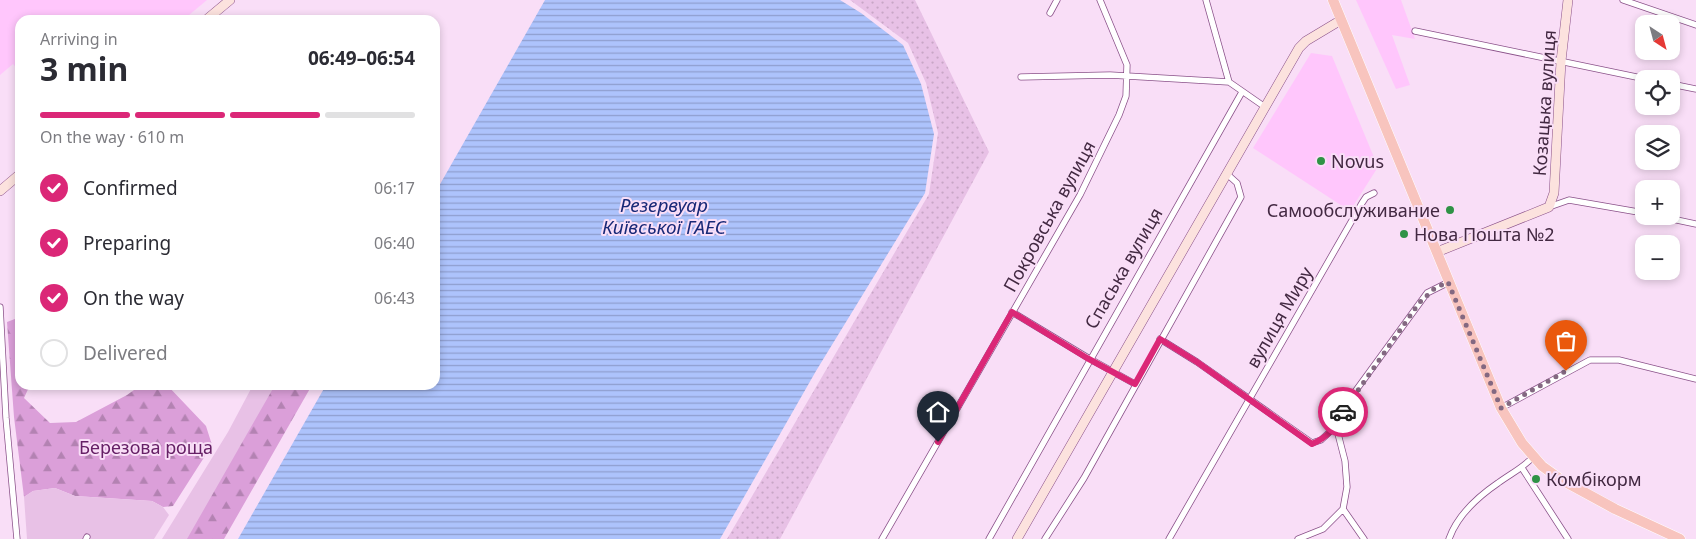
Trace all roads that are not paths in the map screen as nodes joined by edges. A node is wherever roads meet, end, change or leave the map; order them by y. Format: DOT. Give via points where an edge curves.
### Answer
graph roads {
  1 [pos="230,0"];
  2 [pos="1057,0"];
  3 [pos="1100,0"];
  4 [pos="1206,0"];
  5 [pos="1333,0"];
  6 [pos="1568,0"];
  7 [pos="1623,0"];
  8 [pos="1050,13"];
  9 [pos="212,15"];
  10 [pos="1341,20"];
  11 [pos="1696,25"];
  12 [pos="1415,31"];
  13 [pos="1561,61"];
  14 [pos="1020,76"];
  15 [pos="1128,76"];
  16 [pos="1635,77"];
  17 [pos="1229,82"];
  18 [pos="1680,86"];
  19 [pos="1696,89"];
  20 [pos="1242,92"];
  21 [pos="1265,107"];
  22 [pos="1227,174"];
  23 [pos="15,178"];
  24 [pos="0,191"];
  25 [pos="1374,193"];
  26 [pos="1549,207"];
  27 [pos="1635,211"];
  28 [pos="1680,221"];
  29 [pos="1696,224"];
  30 [pos="1437,252"];
  31 [pos="1448,282"];
  32 [pos="0,307"];
  33 [pos="1012,312"];
  34 [pos="1160,339"];
  35 [pos="1090,359"];
  36 [pos="1114,372"];
  37 [pos="1696,379"];
  38 [pos="1135,384"];
  39 [pos="1249,399"];
  40 [pos="1501,408"];
  41 [pos="1336,426"];
  42 [pos="1533,457"];
  43 [pos="1522,468"];
  44 [pos="1343,509"];
  45 [pos="17,539"];
  46 [pos="882,539"];
  47 [pos="989,539"];
  48 [pos="1017,539"];
  49 [pos="1045,539"];
  50 [pos="1169,539"];
  51 [pos="1298,539"];
  52 [pos="1364,539"];
  53 [pos="1449,539"];
  54 [pos="1568,539"];
  55 [pos="1680,539"];
  1 -- 9 [label="street"];
  2 -- 8 [label="street"];
  3 -- 15 [label="street, Покровська вулиця" via="1127,64"];
  4 -- 17 [label="street"];
  5 -- 10 [label="main road"];
  6 -- 13 [label="street, Козацька вулиця"];
  7 -- 11 [label="street"];
  10 -- 21 [label="street" via="1299,48"];
  10 -- 30 [label="main road"];
  12 -- 13 [label="street"];
  13 -- 16 [label="street"];
  13 -- 26 [label="street, Козацька вулиця" via="1554,193"];
  14 -- 15 [label="street"];
  15 -- 17 [label="street"];
  15 -- 33 [label="street, Покровська вулиця" via="1126,96 1104,150"];
  17 -- 20 [label="street"];
  18 -- 19 [label="street"];
  20 -- 21 [label="street"];
  20 -- 35 [label="street, Спаська вулиця"];
  21 -- 22 [label="street"];
  22 -- 34 [label="street" via="1237,183 1241,197"];
  22 -- 36 [label="street"];
  23 -- 24 [label="street"];
  25 -- 39 [label="street, вулиця Миру" via="1362,203"];
  26 -- 27 [label="street" via="1569,200"];
  26 -- 30 [label="street"];
  28 -- 29 [label="street"];
  30 -- 31 [label="main road"];
  31 -- 40 [label="main road"];
  31 -- 41 [label="street" via="1435,288 1419,303 1346,404"];
  32 -- 45 [label="street"];
  33 -- 35 [label="street"];
  33 -- 46 [label="street, Покровська вулиця"];
  34 -- 38 [label="street"];
  34 -- 39 [label="street"];
  35 -- 36 [label="street"];
  35 -- 47 [label="street, Спаська вулиця"];
  36 -- 38 [label="street"];
  36 -- 48 [label="street"];
  37 -- 40 [label="street" via="1619,360 1590,360"];
  38 -- 49 [label="street" via="1084,478"];
  39 -- 41 [label="street" via="1312,444"];
  39 -- 50 [label="street, вулиця Миру"];
  40 -- 42 [label="main road"];
  41 -- 44 [label="street" via="1345,461 1347,487"];
  42 -- 43 [label="street"];
  42 -- 55 [label="main road" via="1560,479"];
  43 -- 53 [label="street" via="1475,502 1453,527"];
  43 -- 54 [label="street"];
  44 -- 51 [label="street" via="1324,529"];
  44 -- 52 [label="street"];
}
